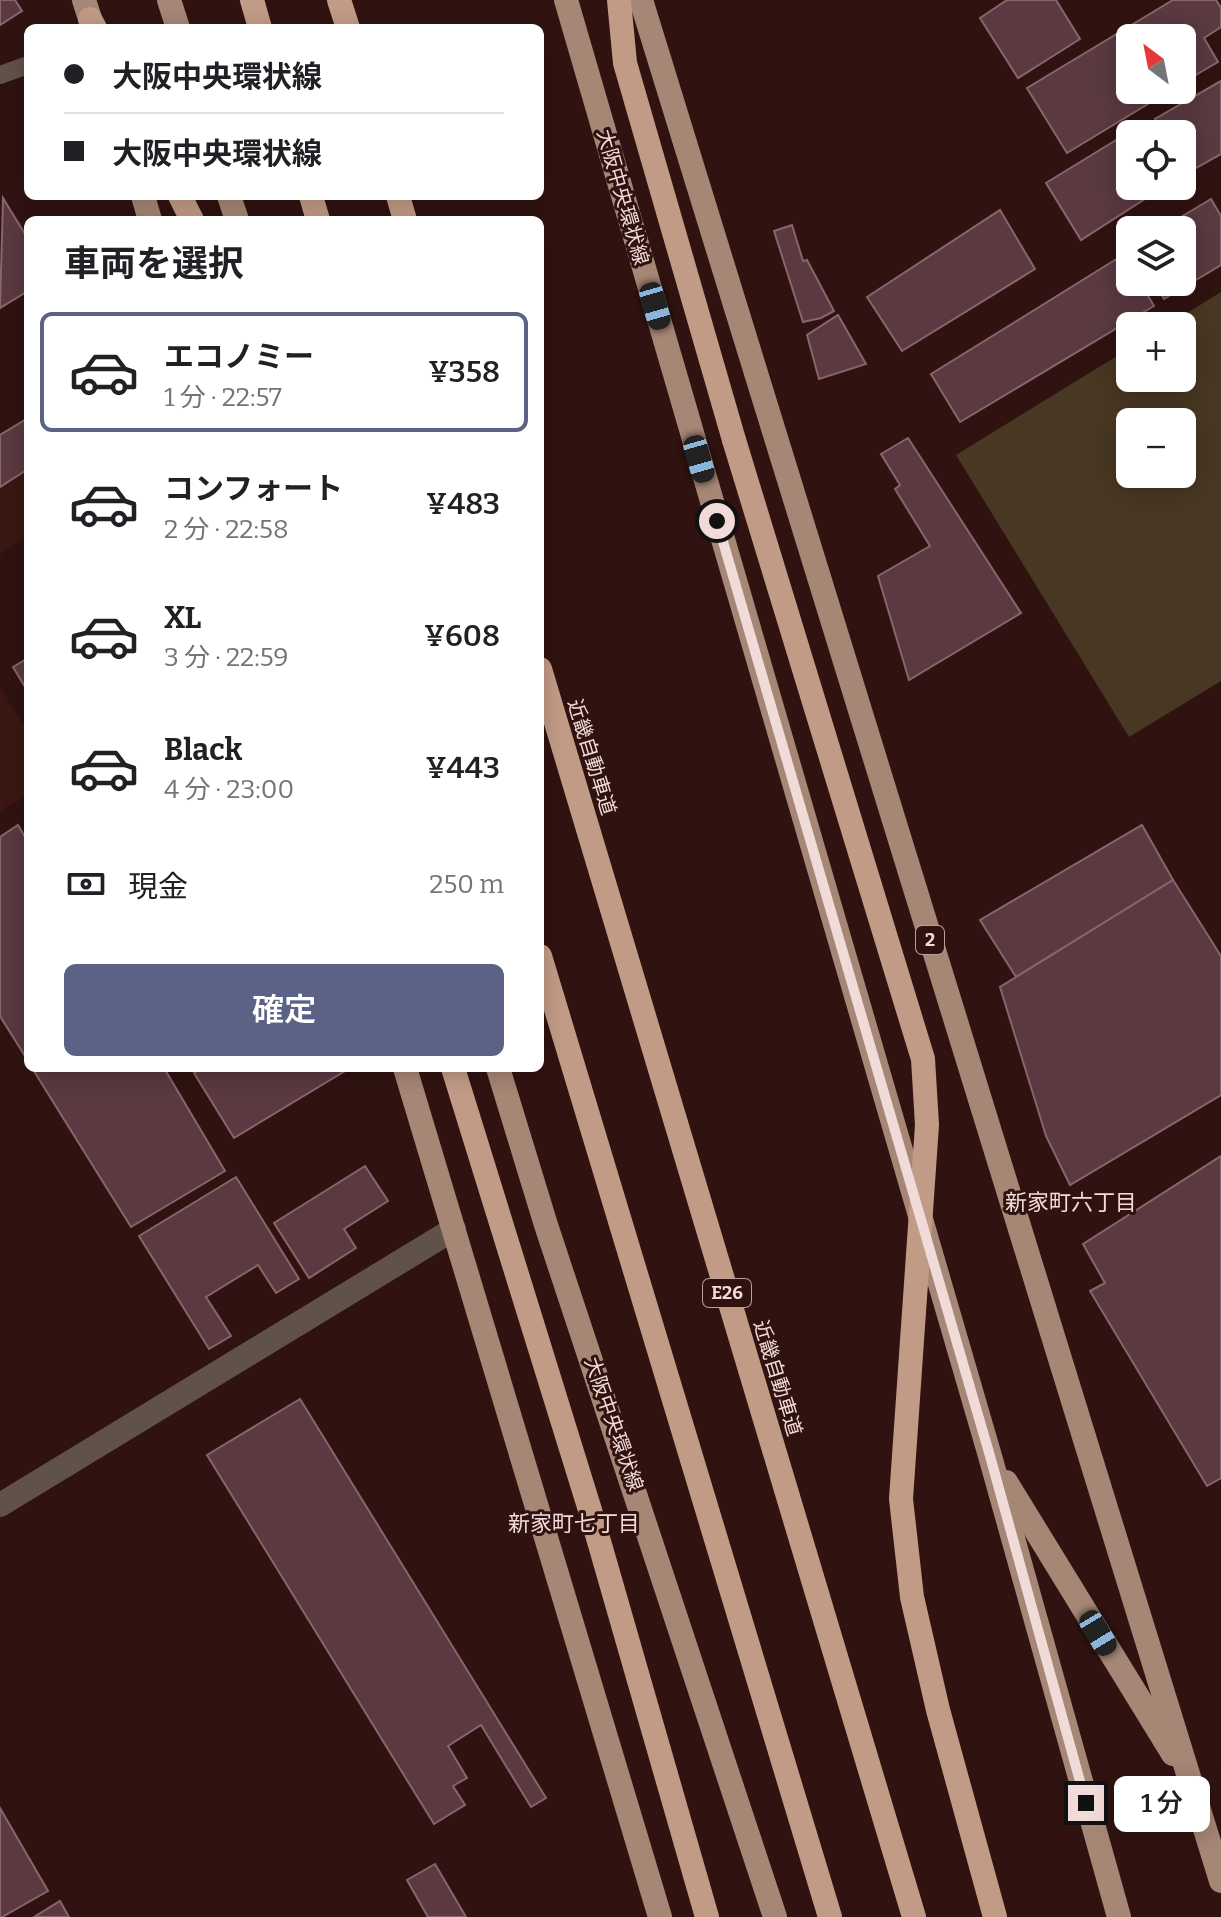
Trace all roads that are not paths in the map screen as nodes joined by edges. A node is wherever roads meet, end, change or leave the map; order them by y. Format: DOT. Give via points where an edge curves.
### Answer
graph roads {
  1 [pos="169,0"];
  2 [pos="252,0"];
  3 [pos="339,0"];
  4 [pos="566,0"];
  5 [pos="619,0"];
  6 [pos="641,0"];
  7 [pos="177,24"];
  8 [pos="259,24"];
  9 [pos="347,24"];
  10 [pos="24,66"];
  11 [pos="0,75"];
  12 [pos="544,682"];
  13 [pos="544,969"];
  14 [pos="406,1072"];
  15 [pos="454,1072"];
  16 [pos="499,1072"];
  17 [pos="454,1229"];
  18 [pos="990,1456"];
  19 [pos="0,1505"];
  20 [pos="1191,1784"];
  21 [pos="1221,1881"];
  22 [pos="660,1917"];
  23 [pos="707,1917"];
  24 [pos="775,1917"];
  25 [pos="830,1917"];
  26 [pos="914,1917"];
  27 [pos="995,1917"];
  28 [pos="1119,1917"];
  1 -- 7 [label="main road"];
  2 -- 8 [label="highway"];
  3 -- 9 [label="highway"];
  4 -- 18 [label="main road, 大阪中央環状線"];
  5 -- 27 [label="highway, bridge" via="625,63 923,1059 927,1125 901,1499 912,1597"];
  6 -- 20 [label="main road, 2"];
  10 -- 11 [label="lane"];
  12 -- 26 [label="highway, 近畿自動車道 / E26"];
  13 -- 25 [label="highway"];
  14 -- 17 [label="main road"];
  15 -- 23 [label="highway" via="590,1510"];
  16 -- 24 [label="main road, 大阪中央環状線"];
  17 -- 19 [label="street"];
  17 -- 22 [label="main road"];
  18 -- 20 [label="main road"];
  18 -- 28 [label="main road, 大阪中央環状線"];
  20 -- 21 [label="main road, 2"];
}
